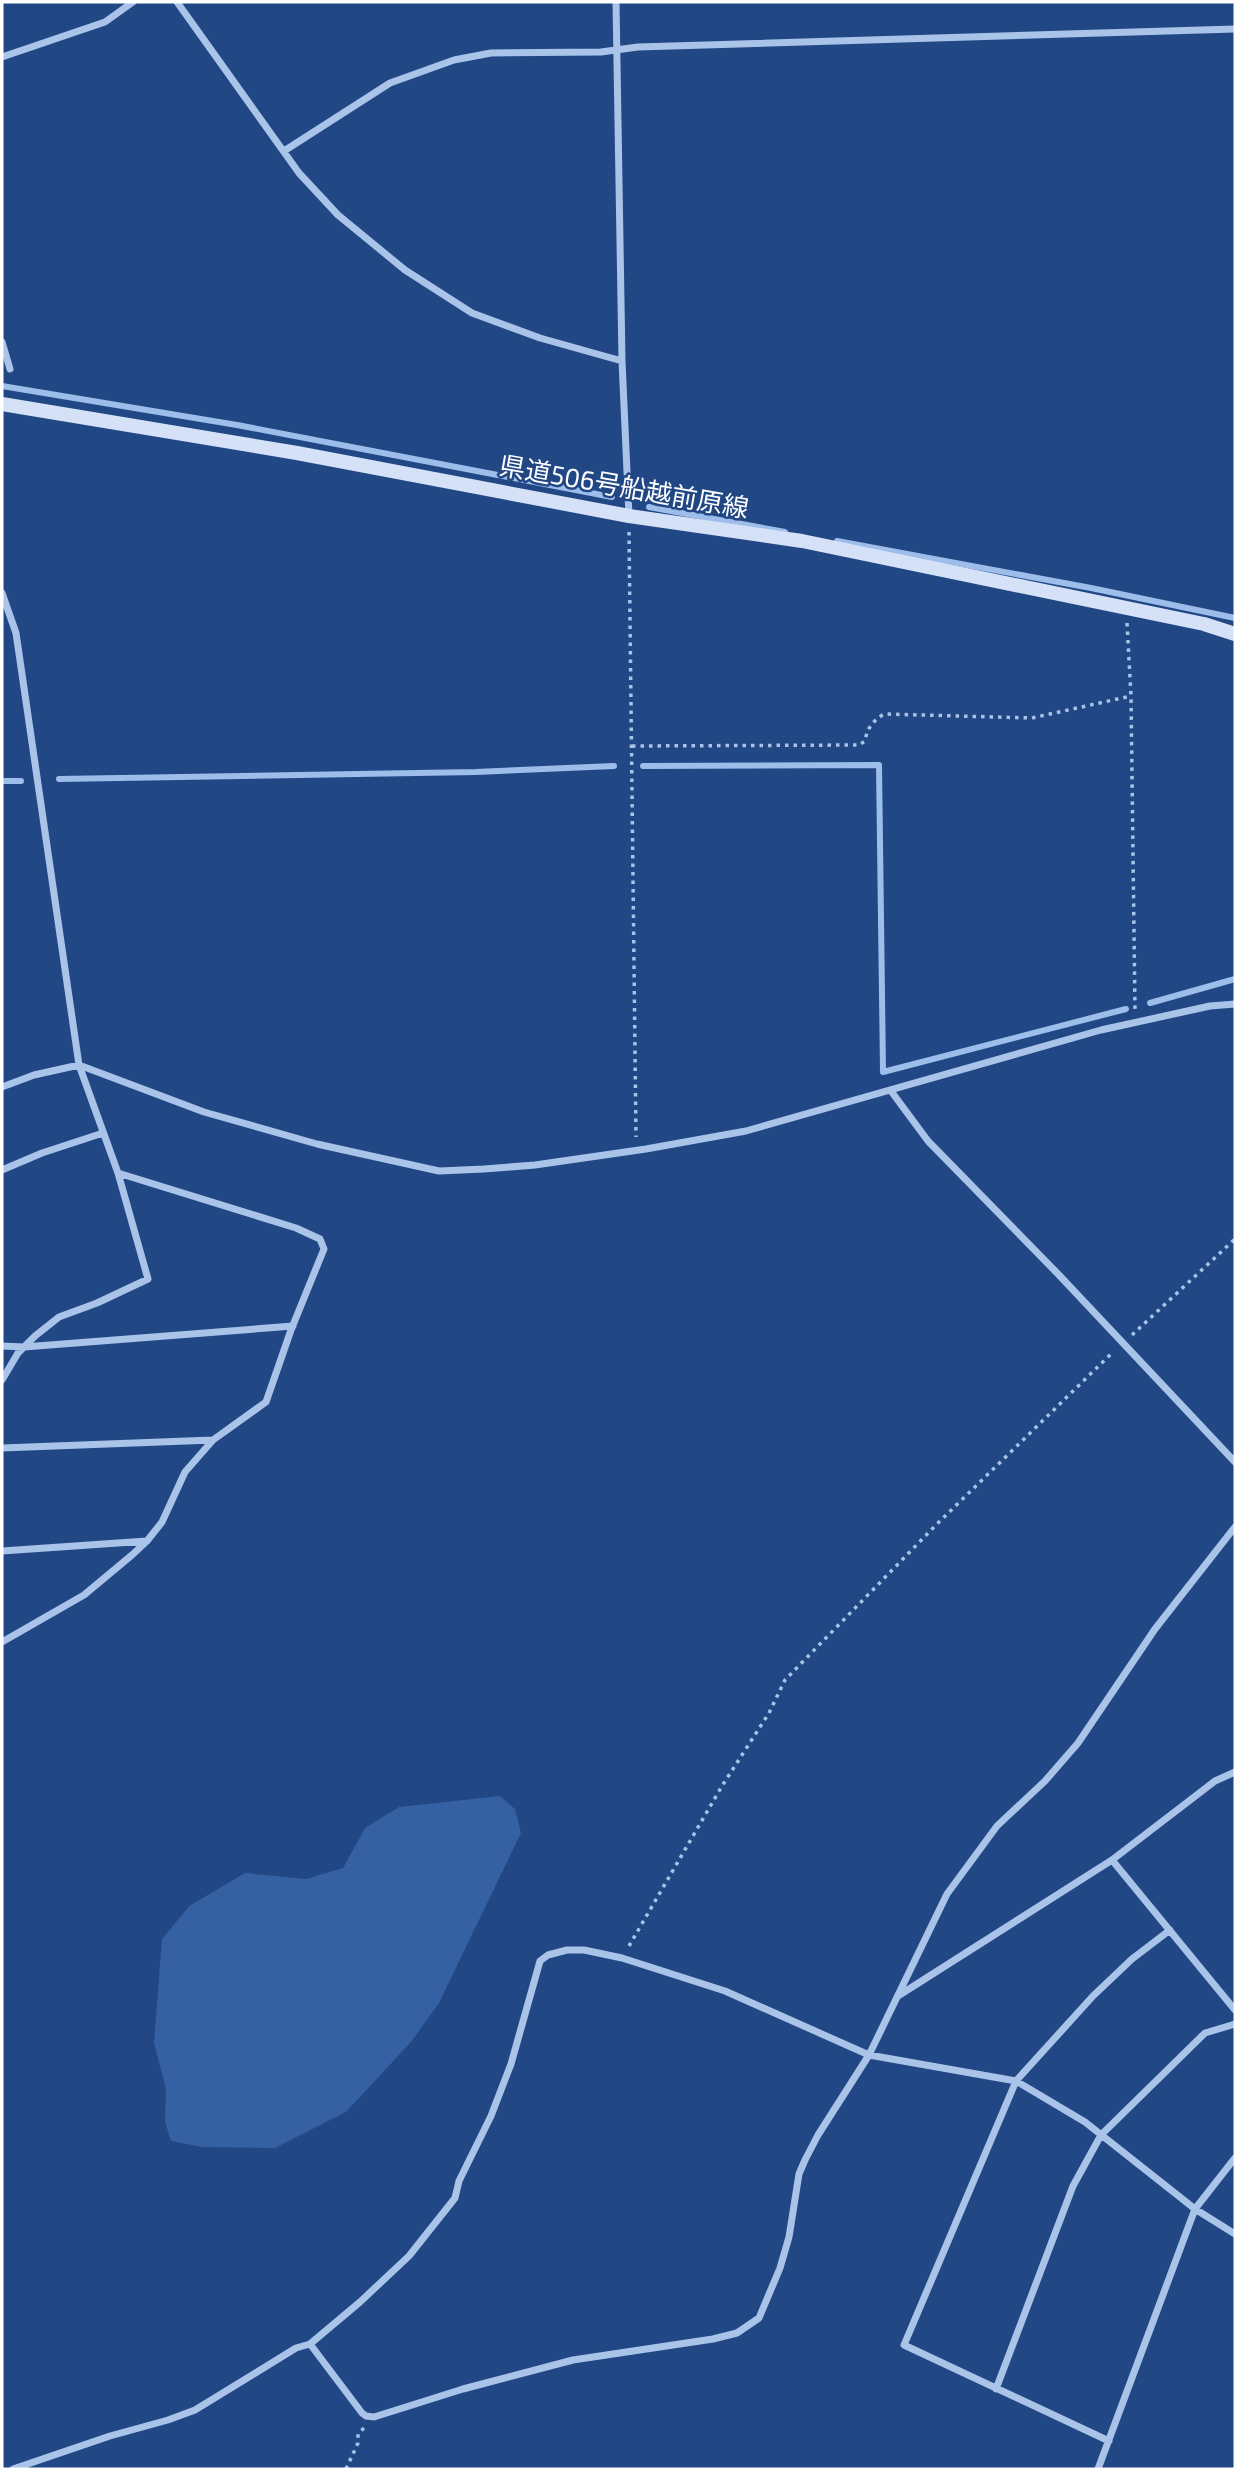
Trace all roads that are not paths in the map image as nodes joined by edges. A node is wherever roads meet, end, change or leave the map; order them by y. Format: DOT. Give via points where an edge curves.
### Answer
graph roads {
  1 [pos="133,2"];
  2 [pos="177,2"];
  3 [pos="616,2"];
  4 [pos="1235,29"];
  5 [pos="617,50"];
  6 [pos="2,57"];
  7 [pos="284,151"];
  8 [pos="2,342"];
  9 [pos="622,361"];
  10 [pos="10,369"];
  11 [pos="2,404"];
  12 [pos="629,516"];
  13 [pos="2,593"];
  14 [pos="1235,634"];
  15 [pos="1235,1004"];
  16 [pos="79,1065"];
  17 [pos="2,1087"];
  18 [pos="891,1091"];
  19 [pos="103,1133"];
  20 [pos="2,1170"];
  21 [pos="118,1173"];
  22 [pos="293,1326"];
  23 [pos="2,1346"];
  24 [pos="24,1347"];
  25 [pos="2,1380"];
  26 [pos="213,1440"];
  27 [pos="2,1448"];
  28 [pos="1235,1462"];
  29 [pos="1235,1527"];
  30 [pos="147,1541"];
  31 [pos="2,1551"];
  32 [pos="2,1642"];
  33 [pos="1235,1772"];
  34 [pos="1112,1860"];
  35 [pos="1170,1930"];
  36 [pos="897,1996"];
  37 [pos="1235,2010"];
  38 [pos="1235,2024"];
  39 [pos="869,2055"];
  40 [pos="1016,2081"];
  41 [pos="1101,2135"];
  42 [pos="1235,2158"];
  43 [pos="1195,2208"];
  44 [pos="1235,2234"];
  45 [pos="310,2344"];
  46 [pos="996,2389"];
  47 [pos="1109,2441"];
  48 [pos="13,2469"];
  49 [pos="1098,2469"];
  1 -- 6 [label="street" via="105,22"];
  2 -- 7 [label="street"];
  3 -- 5 [label="street"];
  4 -- 5 [label="street"];
  5 -- 7 [label="street" via="491,53 454,60 390,83"];
  5 -- 9 [label="street"];
  7 -- 9 [label="street" via="338,215 405,270 472,313"];
  8 -- 10 [label="street"];
  9 -- 12 [label="street"];
  11 -- 12 [label="main road, 県道506号船越前原線" via="297,453"];
  12 -- 14 [label="main road, 県道506号船越前原線" via="803,541"];
  13 -- 16 [label="street" via="16,633"];
  15 -- 18 [label="street" via="1136,1022"];
  16 -- 17 [label="street"];
  16 -- 18 [label="street" via="270,1132 439,1171 535,1165 746,1131"];
  16 -- 19 [label="street"];
  18 -- 28 [label="street" via="928,1141"];
  19 -- 20 [label="street"];
  19 -- 21 [label="street"];
  21 -- 22 [label="street" via="232,1206 320,1240 324,1249"];
  21 -- 24 [label="street" via="148,1279 59,1317"];
  22 -- 24 [label="street"];
  22 -- 26 [label="street" via="266,1402"];
  23 -- 24 [label="street"];
  24 -- 25 [label="street"];
  26 -- 27 [label="street"];
  26 -- 30 [label="street" via="185,1472 162,1522"];
  29 -- 36 [label="street" via="1155,1629 1078,1743 971,1858 947,1894"];
  30 -- 31 [label="street"];
  30 -- 32 [label="street" via="84,1595"];
  33 -- 34 [label="street" via="1215,1781"];
  34 -- 35 [label="street"];
  34 -- 36 [label="street"];
  35 -- 37 [label="street"];
  35 -- 40 [label="street" via="1093,1996"];
  36 -- 39 [label="street"];
  38 -- 41 [label="street" via="1205,2033"];
  39 -- 40 [label="street"];
  39 -- 45 [label="street" via="799,2174 789,2237 765,2307 759,2318 737,2333 573,2360 374,2417 362,2413"];
  39 -- 45 [label="street" via="657,1968 584,1950 548,1955 540,1961 511,2064 455,2198 409,2256"];
  40 -- 41 [label="street"];
  40 -- 46 [label="street" via="904,2345"];
  41 -- 43 [label="street"];
  41 -- 46 [label="street" via="1073,2186"];
  42 -- 43 [label="street"];
  43 -- 44 [label="street"];
  43 -- 47 [label="street"];
  45 -- 48 [label="street" via="195,2410"];
  46 -- 47 [label="street"];
  47 -- 49 [label="street"];
}
